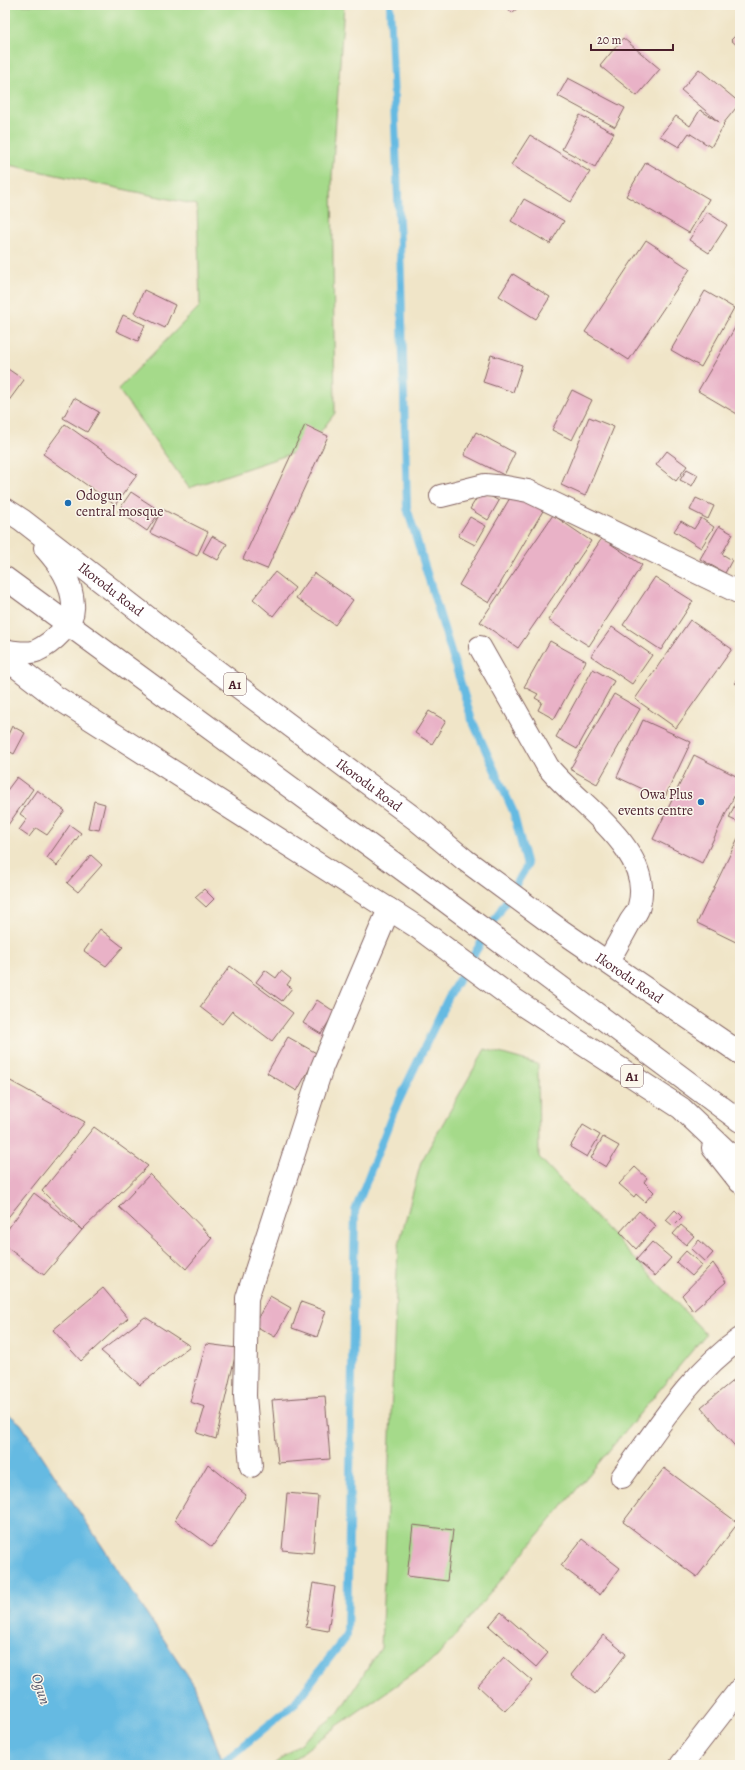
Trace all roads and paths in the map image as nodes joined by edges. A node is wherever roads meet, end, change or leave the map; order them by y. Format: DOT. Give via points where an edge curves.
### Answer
graph roads {
  1 [pos="441,496"];
  2 [pos="14,514"];
  3 [pos="5,578"];
  4 [pos="740,593"];
  5 [pos="67,624"];
  6 [pos="480,647"];
  7 [pos="5,650"];
  8 [pos="5,658"];
  9 [pos="389,909"];
  10 [pos="608,962"];
  11 [pos="740,1053"];
  12 [pos="681,1108"];
  13 [pos="740,1121"];
  14 [pos="740,1164"];
  15 [pos="740,1182"];
  16 [pos="740,1339"];
  17 [pos="251,1466"];
  18 [pos="622,1477"];
  19 [pos="740,1689"];
  20 [pos="681,1765"];
  1 -- 4 [label="main road" via="485,485 506,486 528,492"];
  2 -- 5 [label="main road" via="61,567 70,585 74,607"];
  2 -- 10 [label="main road, Ikorodu Road / A1" via="418,821 465,860"];
  3 -- 5 [label="main road"];
  5 -- 7 [label="main road" via="60,635 34,651"];
  5 -- 13 [label="main road"];
  6 -- 10 [label="main road" via="548,767 559,782 615,834 631,858 641,881 639,907"];
  8 -- 9 [label="main road, A1" via="53,695"];
  9 -- 12 [label="main road, A1" via="515,1000"];
  9 -- 17 [label="main road" via="322,1067 247,1298 245,1396"];
  10 -- 11 [label="main road, Ikorodu Road / A1"];
  12 -- 14 [label="main road, A1"];
  12 -- 15 [label="main road"];
  16 -- 18 [label="main road" via="721,1352 692,1382"];
  19 -- 20 [label="main road"];
}
